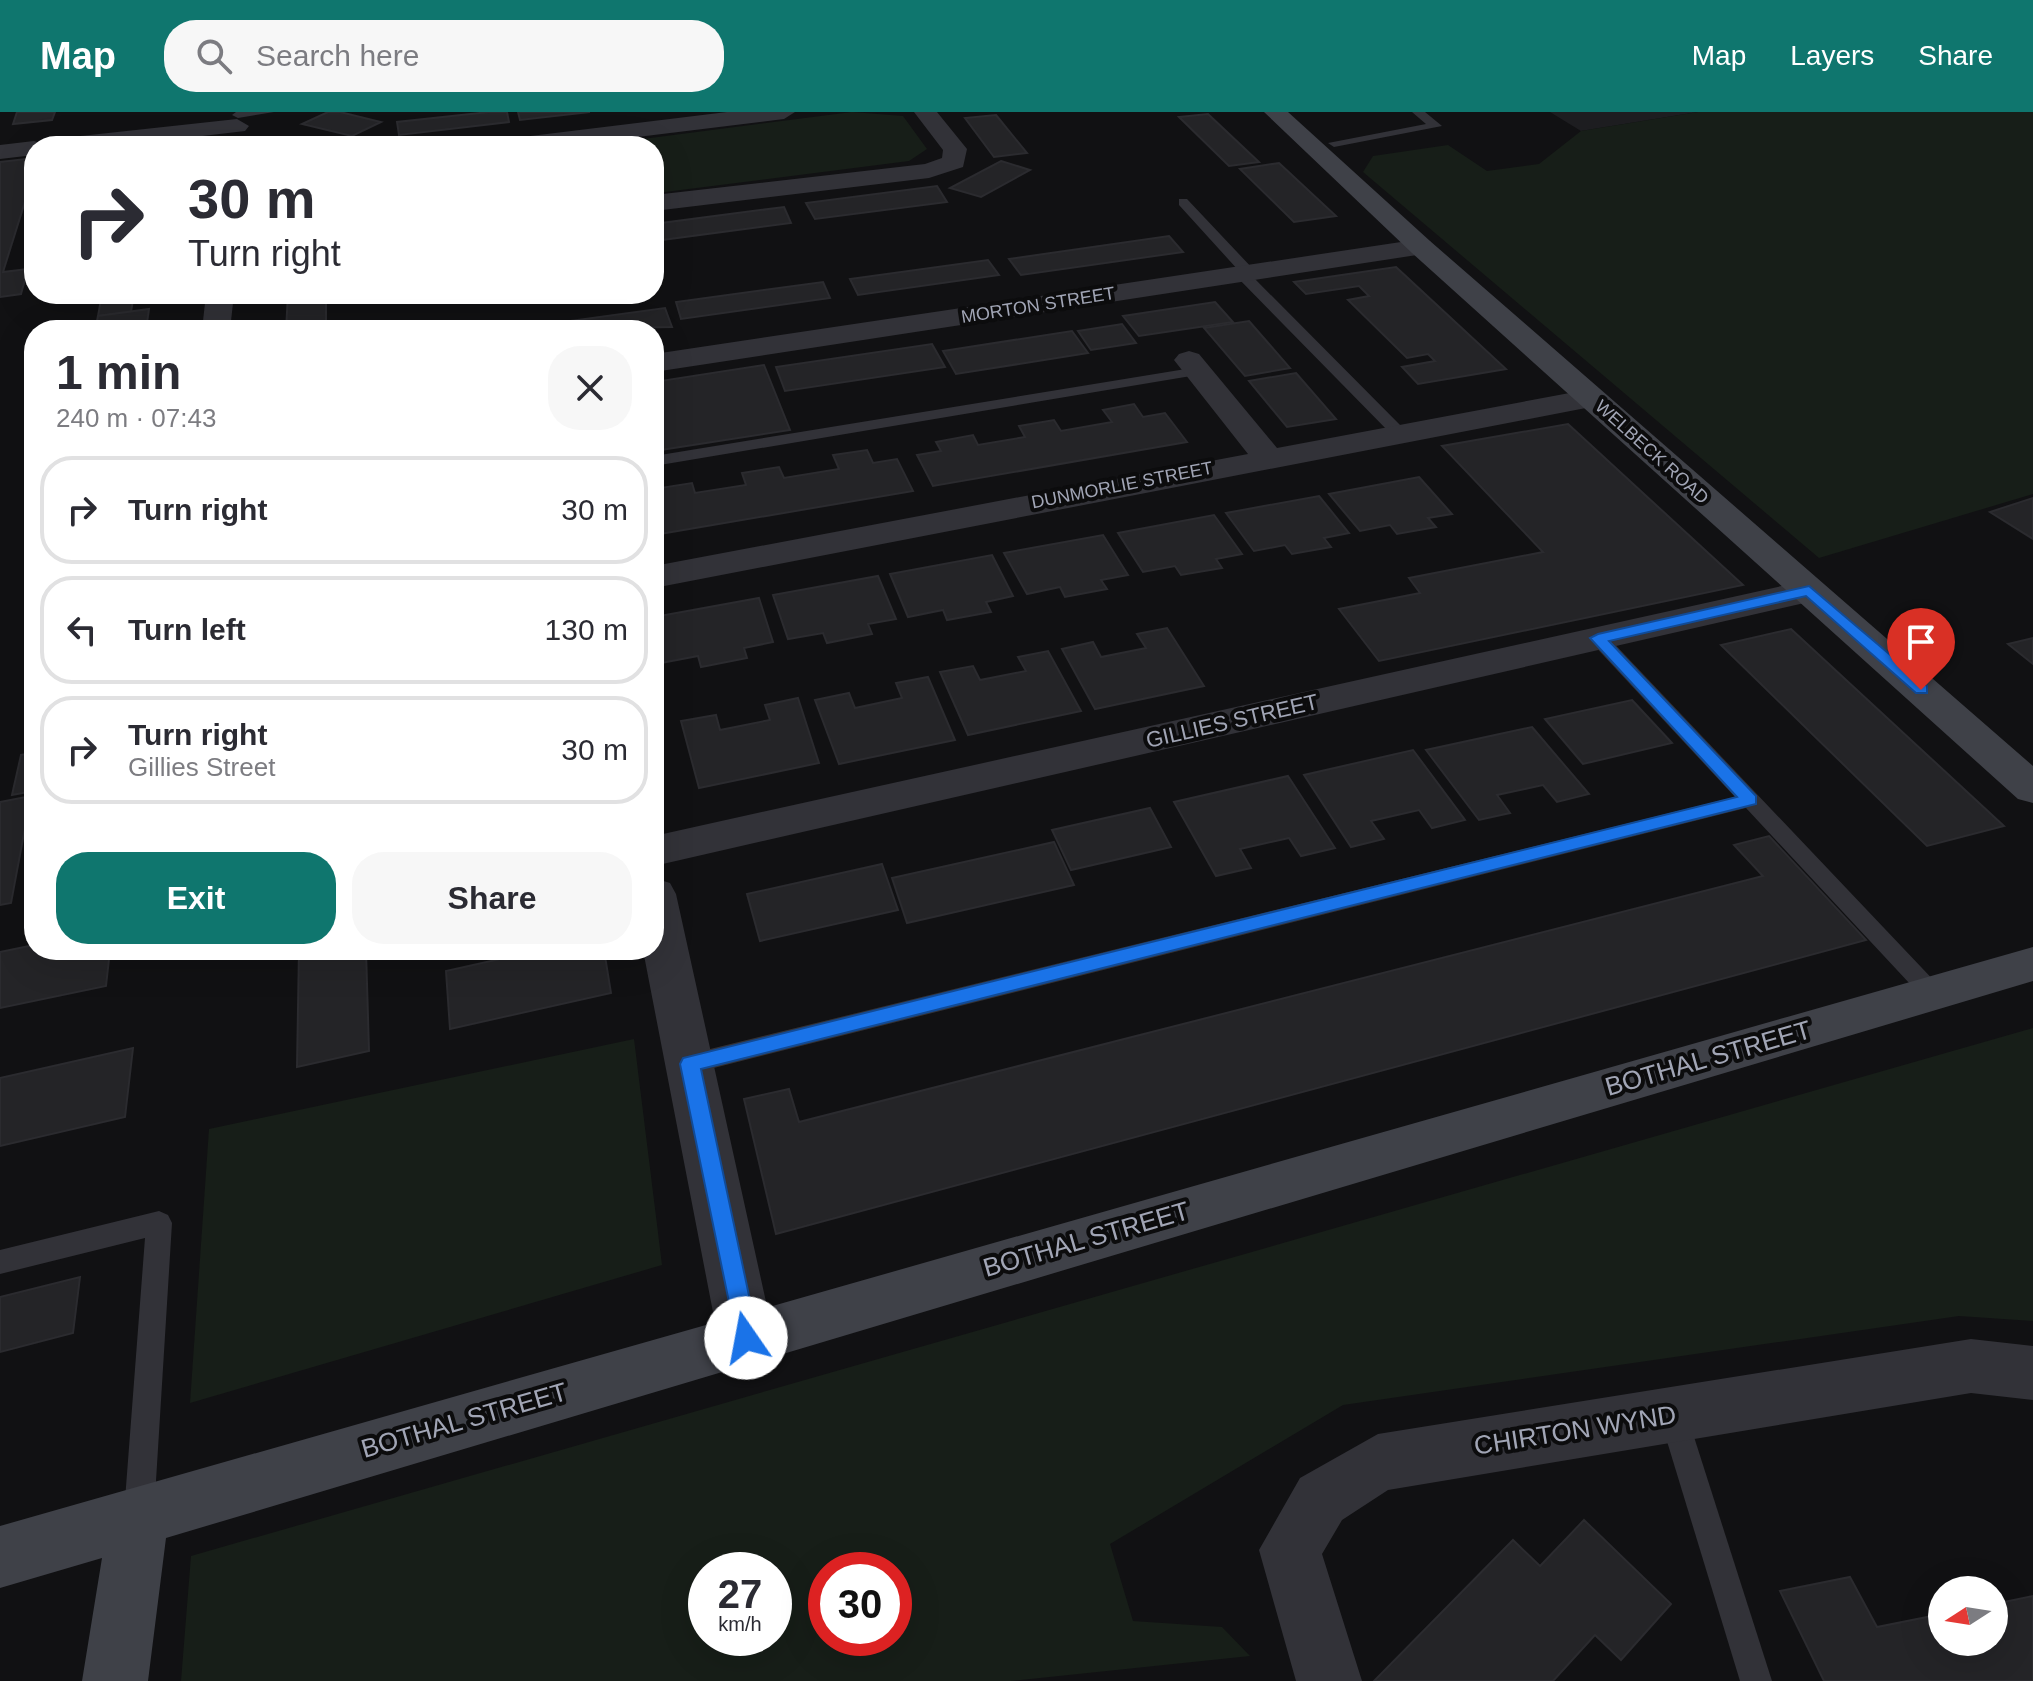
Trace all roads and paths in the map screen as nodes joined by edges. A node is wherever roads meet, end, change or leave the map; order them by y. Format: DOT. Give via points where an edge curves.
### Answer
graph roads {
  1 [pos="268,112"];
  2 [pos="784,112"];
  3 [pos="925,112"];
  4 [pos="1275,112"];
  5 [pos="1418,112"];
  6 [pos="237,125"];
  7 [pos="141,136"];
  8 [pos="623,136"];
  9 [pos="1334,143"];
  10 [pos="24,149"];
  11 [pos="0,152"];
  12 [pos="664,202"];
  13 [pos="1183,202"];
  14 [pos="1421,247"];
  15 [pos="1246,274"];
  16 [pos="664,361"];
  17 [pos="1194,366"];
  18 [pos="1591,398"];
  19 [pos="1399,433"];
  20 [pos="1267,457"];
  21 [pos="664,459"];
  22 [pos="664,575"];
  23 [pos="1809,591"];
  24 [pos="1598,638"];
  25 [pos="2033,789"];
  26 [pos="1750,800"];
  27 [pos="664,849"];
  28 [pos="664,941"];
  29 [pos="2033,964"];
  30 [pos="1932,993"];
  31 [pos="690,1064"];
  32 [pos="0,1262"];
  33 [pos="746,1338"];
  34 [pos="2033,1373"];
  35 [pos="1673,1414"];
  36 [pos="139,1514"];
  37 [pos="0,1557"];
  38 [pos="115,1681"];
  39 [pos="1329,1681"];
  40 [pos="1756,1681"];
  1 -- 6 [label="lane"];
  2 -- 8 [label="street"];
  3 -- 12 [label="street" via="955,149 954,162 929,171"];
  4 -- 14 [label="main road, WELBECK ROAD"];
  5 -- 9 [label="lane" via="1436,126"];
  6 -- 7 [label="street"];
  10 -- 11 [label="street"];
  13 -- 15 [label="lane"];
  14 -- 15 [label="street, MORTON STREET"];
  14 -- 18 [label="main road, WELBECK ROAD"];
  15 -- 16 [label="street, MORTON STREET"];
  15 -- 19 [label="lane"];
  17 -- 20 [label="street"];
  17 -- 21 [label="lane"];
  18 -- 19 [label="street, DUNMORLIE STREET"];
  18 -- 23 [label="main road, WELBECK ROAD"];
  19 -- 20 [label="street, DUNMORLIE STREET"];
  20 -- 22 [label="street, DUNMORLIE STREET"];
  23 -- 24 [label="street, GILLIES STREET"];
  23 -- 25 [label="main road, WELBECK ROAD"];
  24 -- 26 [label="lane"];
  24 -- 27 [label="street, GILLIES STREET"];
  26 -- 30 [label="lane"];
  26 -- 31 [label="lane"];
  28 -- 31 [label="street"];
  29 -- 30 [label="main road, BOTHAL STREET"];
  30 -- 33 [label="main road, BOTHAL STREET"];
  31 -- 33 [label="street"];
  32 -- 36 [label="lane" via="159,1223"];
  33 -- 36 [label="main road, BOTHAL STREET"];
  34 -- 35 [label="street, CHIRTON WYND" via="1971,1366"];
  35 -- 39 [label="street, CHIRTON WYND" via="1378,1463 1321,1499 1290,1550"];
  35 -- 40 [label="lane"];
  36 -- 37 [label="main road, BOTHAL STREET"];
  36 -- 38 [label="main road"];
}
